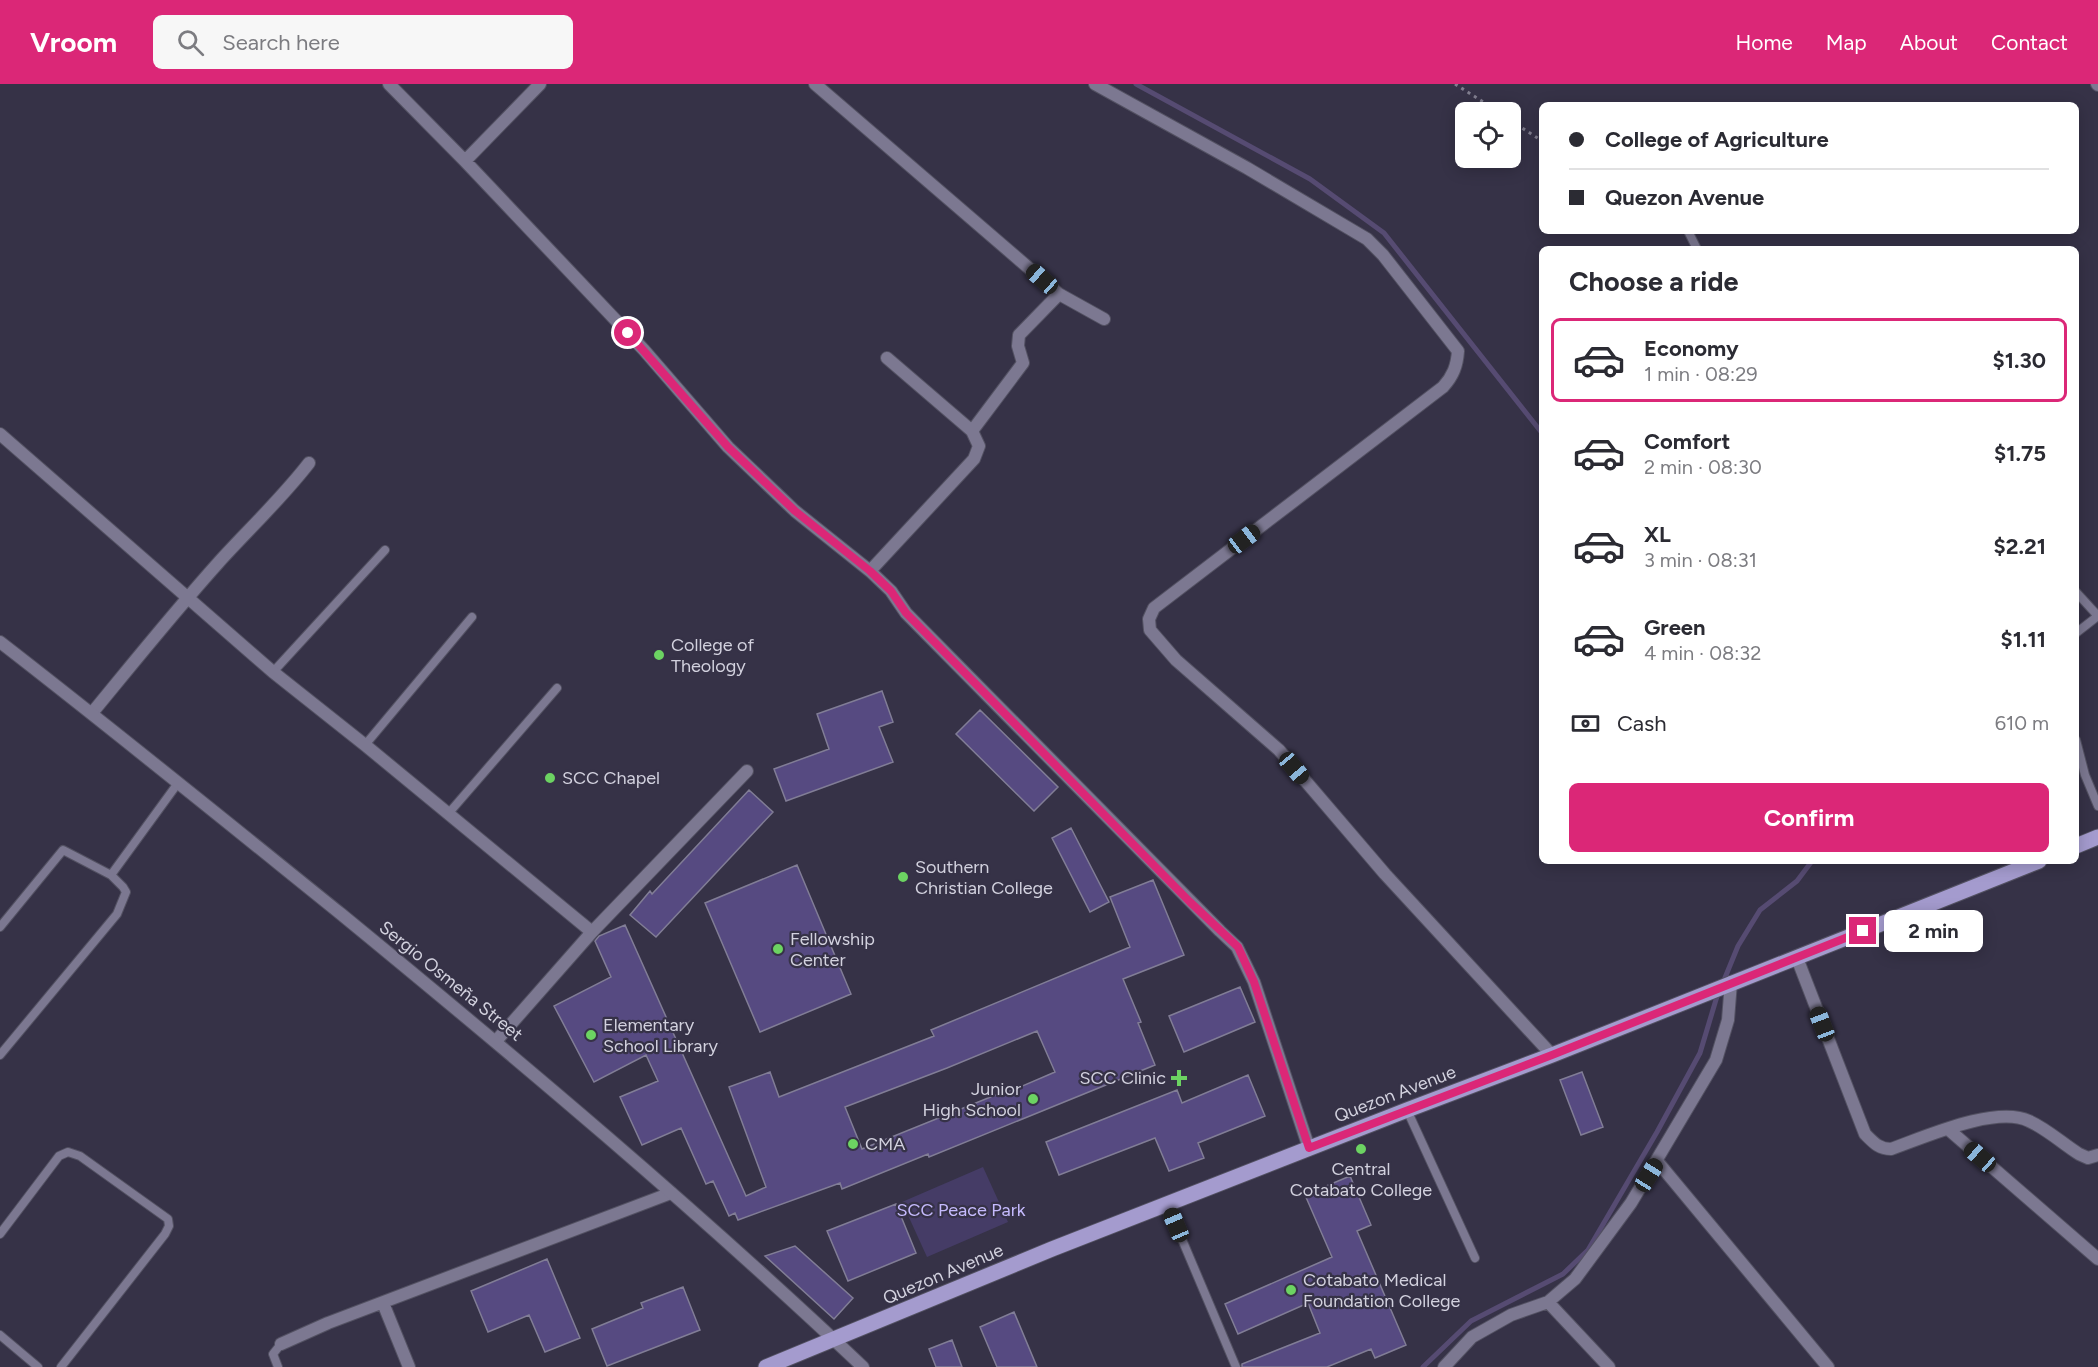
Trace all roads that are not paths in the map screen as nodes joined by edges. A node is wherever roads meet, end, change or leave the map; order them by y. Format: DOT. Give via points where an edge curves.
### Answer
graph roads {
  1 [pos="389,84"];
  2 [pos="540,84"];
  3 [pos="815,84"];
  4 [pos="1095,84"];
  5 [pos="465,160"];
  6 [pos="1059,294"];
  7 [pos="1104,320"];
  8 [pos="887,358"];
  9 [pos="972,432"];
  10 [pos="0,434"];
  11 [pos="309,463"];
  12 [pos="385,550"];
  13 [pos="870,571"];
  14 [pos="2079,595"];
  15 [pos="187,597"];
  16 [pos="2098,616"];
  17 [pos="472,617"];
  18 [pos="2079,631"];
  19 [pos="0,642"];
  20 [pos="273,672"];
  21 [pos="557,688"];
  22 [pos="92,713"];
  23 [pos="365,745"];
  24 [pos="2079,752"];
  25 [pos="747,771"];
  26 [pos="178,783"];
  27 [pos="2098,806"];
  28 [pos="448,814"];
  29 [pos="2098,837"];
  30 [pos="2079,845"];
  31 [pos="2032,864"];
  32 [pos="111,875"];
  33 [pos="0,927"];
  34 [pos="592,932"];
  35 [pos="1797,958"];
  36 [pos="1731,982"];
  37 [pos="496,1041"];
  38 [pos="0,1055"];
  39 [pos="1552,1055"];
  40 [pos="1407,1110"];
  41 [pos="1948,1129"];
  42 [pos="1309,1148"];
  43 [pos="2098,1155"];
  44 [pos="1657,1161"];
  45 [pos="671,1193"];
  46 [pos="1167,1204"];
  47 [pos="0,1234"];
  48 [pos="1475,1258"];
  49 [pos="2098,1258"];
  50 [pos="1548,1302"];
  51 [pos="383,1304"];
  52 [pos="0,1335"];
  53 [pos="834,1340"];
  54 [pos="281,1344"];
  55 [pos="38,1367"];
  56 [pos="61,1367"];
  57 [pos="278,1367"];
  58 [pos="409,1367"];
  59 [pos="766,1367"];
  60 [pos="863,1367"];
  61 [pos="1236,1367"];
  62 [pos="1444,1367"];
  63 [pos="1610,1367"];
  64 [pos="1828,1367"];
  1 -- 5 [label="street"];
  2 -- 5 [label="street"];
  3 -- 6 [label="street"];
  4 -- 39 [label="street" via="1367,239 1458,351 1453,373 1443,387 1154,608 1150,630 1176,660 1279,750 1385,874"];
  5 -- 13 [label="street" via="644,350 728,447 795,511"];
  6 -- 7 [label="street"];
  6 -- 9 [label="street" via="1019,335 1023,363"];
  8 -- 9 [label="street"];
  9 -- 13 [label="street" via="979,446 974,459"];
  10 -- 15 [label="street"];
  11 -- 15 [label="street"];
  12 -- 20 [label="lane"];
  13 -- 42 [label="street" via="906,613 1238,947 1254,982"];
  14 -- 16 [label="lane"];
  15 -- 20 [label="street"];
  15 -- 22 [label="street"];
  16 -- 18 [label="lane"];
  17 -- 23 [label="lane"];
  19 -- 22 [label="street, Sergio Osmeña Street"];
  20 -- 23 [label="street"];
  21 -- 28 [label="lane"];
  22 -- 26 [label="street, Sergio Osmeña Street"];
  23 -- 28 [label="street"];
  24 -- 27 [label="lane"];
  25 -- 34 [label="street"];
  26 -- 32 [label="lane"];
  26 -- 37 [label="street, Sergio Osmeña Street"];
  28 -- 34 [label="street"];
  29 -- 30 [label="main road"];
  31 -- 35 [label="main road, Quezon Avenue"];
  32 -- 33 [label="lane" via="63,850"];
  32 -- 38 [label="lane" via="126,892 117,914"];
  34 -- 37 [label="street"];
  35 -- 36 [label="main road, Quezon Avenue"];
  35 -- 41 [label="street" via="1865,1134 1876,1146 1892,1149"];
  36 -- 39 [label="main road, Quezon Avenue"];
  36 -- 44 [label="street" via="1728,1020 1716,1060"];
  37 -- 45 [label="street, Sergio Osmeña Street"];
  39 -- 40 [label="main road, Quezon Avenue"];
  40 -- 42 [label="main road, Quezon Avenue"];
  40 -- 48 [label="lane"];
  41 -- 43 [label="street" via="1993,1117 2019,1118 2030,1121 2079,1154 2088,1158"];
  41 -- 49 [label="street"];
  42 -- 46 [label="main road, Quezon Avenue"];
  44 -- 50 [label="street" via="1575,1279"];
  44 -- 64 [label="street"];
  45 -- 51 [label="street"];
  45 -- 53 [label="street, Sergio Osmeña Street"];
  46 -- 53 [label="main road, Quezon Avenue"];
  46 -- 61 [label="lane"];
  47 -- 56 [label="lane" via="59,1156 69,1152 80,1155 168,1220 165,1234"];
  50 -- 62 [label="street" via="1511,1315 1472,1336"];
  50 -- 63 [label="street"];
  51 -- 54 [label="street"];
  51 -- 58 [label="street"];
  52 -- 55 [label="lane"];
  53 -- 59 [label="main road, Quezon Avenue"];
  53 -- 60 [label="street, Sergio Osmeña Street"];
  54 -- 57 [label="lane" via="273,1354"];
}
